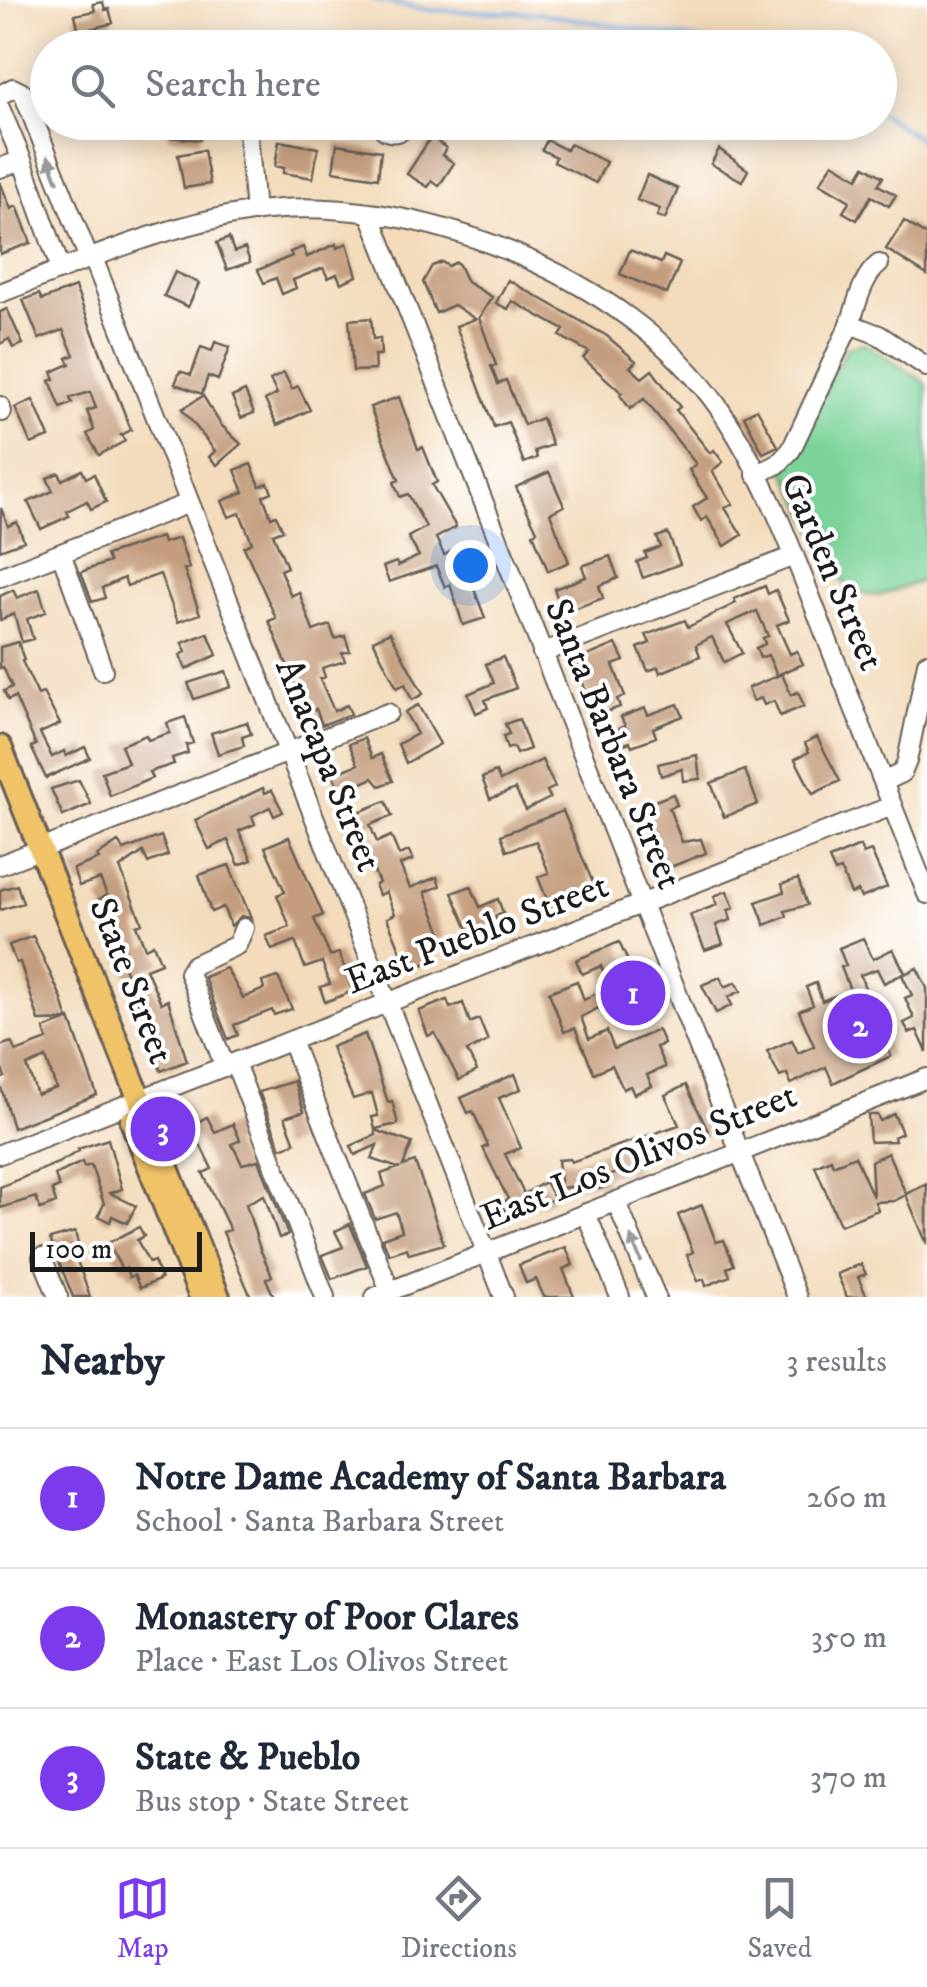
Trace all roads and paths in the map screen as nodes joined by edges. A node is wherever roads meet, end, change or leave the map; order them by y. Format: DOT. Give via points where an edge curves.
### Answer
graph roads {
  1 [pos="0,96"];
  2 [pos="0,108"];
  3 [pos="30,108"];
  4 [pos="42,140"];
  5 [pos="248,140"];
  6 [pos="22,160"];
  7 [pos="0,168"];
  8 [pos="254,212"];
  9 [pos="370,214"];
  10 [pos="77,228"];
  11 [pos="49,238"];
  12 [pos="91,259"];
  13 [pos="879,264"];
  14 [pos="61,270"];
  15 [pos="0,292"];
  16 [pos="850,324"];
  17 [pos="927,366"];
  18 [pos="756,475"];
  19 [pos="189,503"];
  20 [pos="61,553"];
  21 [pos="794,556"];
  22 [pos="0,577"];
  23 [pos="542,654"];
  24 [pos="927,664"];
  25 [pos="103,670"];
  26 [pos="388,713"];
  27 [pos="0,747"];
  28 [pos="288,753"];
  29 [pos="883,782"];
  30 [pos="0,783"];
  31 [pos="892,806"];
  32 [pos="35,851"];
  33 [pos="0,866"];
  34 [pos="927,894"];
  35 [pos="642,906"];
  36 [pos="244,928"];
  37 [pos="388,1002"];
  38 [pos="291,1041"];
  39 [pos="230,1065"];
  40 [pos="927,1078"];
  41 [pos="132,1102"];
  42 [pos="1,1152"];
  43 [pos="740,1152"];
  44 [pos="616,1200"];
  45 [pos="586,1213"];
  46 [pos="182,1228"];
  47 [pos="486,1252"];
  48 [pos="42,1257"];
  49 [pos="383,1294"];
  50 [pos="58,1297"];
  51 [pos="201,1297"];
  52 [pos="218,1297"];
  53 [pos="326,1297"];
  54 [pos="504,1297"];
  55 [pos="620,1297"];
  56 [pos="656,1297"];
  57 [pos="797,1297"];
  3 -- 1 [label="street, Anacapa Street, one-way" via="24,93 12,88"];
  2 -- 6 [label="street"];
  10 -- 4 [label="street, Anacapa Street, one-way"];
  5 -- 8 [label="street"];
  6 -- 7 [label="street"];
  6 -- 11 [label="street"];
  8 -- 9 [label="street, Garden Street"];
  8 -- 12 [label="street, Garden Street" via="168,229"];
  9 -- 18 [label="street, Garden Street" via="521,254 621,313 704,388"];
  9 -- 23 [label="street, Santa Barbara Street"];
  10 -- 11 [label="street"];
  10 -- 12 [label="street, Anacapa Street"];
  11 -- 14 [label="street"];
  12 -- 14 [label="street, Garden Street"];
  12 -- 19 [label="street, Anacapa Street"];
  13 -- 16 [label="street"];
  14 -- 15 [label="street, Garden Street"];
  16 -- 17 [label="street"];
  16 -- 18 [label="street" via="791,450"];
  18 -- 21 [label="street, Garden Street"];
  19 -- 20 [label="street"];
  19 -- 28 [label="street, Anacapa Street"];
  20 -- 22 [label="street"];
  20 -- 25 [label="street"];
  21 -- 23 [label="street"];
  21 -- 29 [label="street, Garden Street"];
  23 -- 35 [label="street, Santa Barbara Street"];
  24 -- 29 [label="street" via="908,761 902,774"];
  26 -- 28 [label="street"];
  27 -- 32 [label="main road, State Street"];
  28 -- 32 [label="street"];
  28 -- 37 [label="street, Anacapa Street"];
  29 -- 31 [label="street, Garden Street"];
  30 -- 32 [label="main road, State Street"];
  31 -- 34 [label="street, Garden Street"];
  31 -- 35 [label="street, East Pueblo Street"];
  32 -- 33 [label="street"];
  32 -- 41 [label="main road, State Street"];
  35 -- 37 [label="street, East Pueblo Street"];
  35 -- 43 [label="street, Santa Barbara Street"];
  36 -- 39 [label="street" via="237,945 188,973"];
  37 -- 38 [label="street, East Pueblo Street"];
  37 -- 47 [label="street, Anacapa Street"];
  38 -- 39 [label="street, East Pueblo Street"];
  38 -- 49 [label="street"];
  39 -- 41 [label="street, East Pueblo Street"];
  39 -- 53 [label="street"];
  40 -- 43 [label="street, East Los Olivos Street"];
  41 -- 42 [label="street, East Pueblo Street"];
  41 -- 46 [label="main road, State Street"];
  43 -- 44 [label="street, East Los Olivos Street"];
  43 -- 57 [label="street, Santa Barbara Street"];
  44 -- 45 [label="street, East Los Olivos Street"];
  56 -- 44 [label="street, one-way"];
  45 -- 47 [label="street, East Los Olivos Street"];
  45 -- 55 [label="street"];
  46 -- 51 [label="main road, State Street"];
  46 -- 52 [label="main road, State Street"];
  47 -- 49 [label="street, East Los Olivos Street"];
  47 -- 54 [label="street, Anacapa Street"];
  48 -- 50 [label="street"];
}
